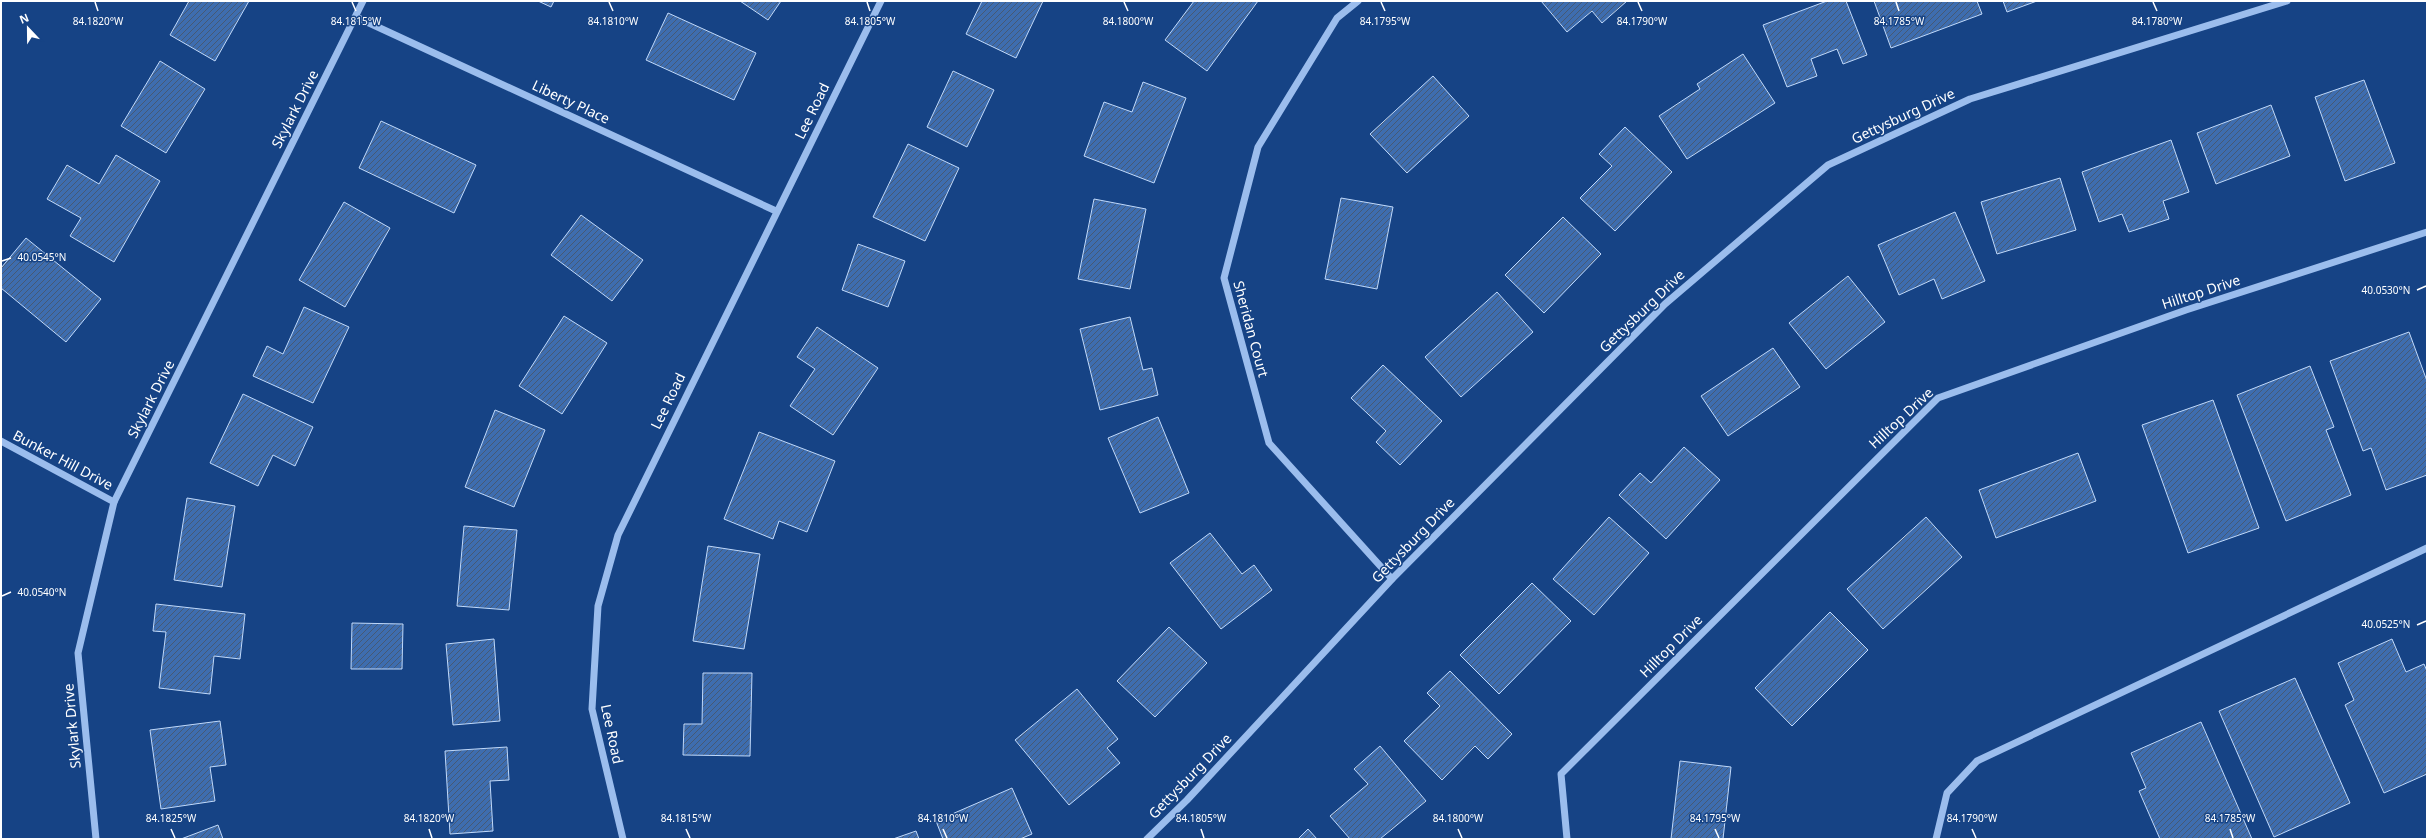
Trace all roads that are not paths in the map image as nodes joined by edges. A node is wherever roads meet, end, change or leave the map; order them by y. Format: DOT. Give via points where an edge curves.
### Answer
graph roads {
  1 [pos="363,1"];
  2 [pos="881,1"];
  3 [pos="1358,1"];
  4 [pos="2287,1"];
  5 [pos="356,16"];
  6 [pos="776,211"];
  7 [pos="2427,232"];
  8 [pos="1,441"];
  9 [pos="114,502"];
  10 [pos="2427,548"];
  11 [pos="1392,579"];
  12 [pos="96,839"];
  13 [pos="623,839"];
  14 [pos="1147,839"];
  15 [pos="1567,839"];
  16 [pos="1936,839"];
  1 -- 5 [label="street, Skylark Drive"];
  2 -- 6 [label="street, Lee Road"];
  3 -- 11 [label="street, Sheridan Court" via="1337,18 1258,147 1224,278 1269,443"];
  4 -- 11 [label="street, Gettysburg Drive" via="1970,99 1828,164 1665,304"];
  5 -- 6 [label="street, Liberty Place"];
  5 -- 9 [label="street, Skylark Drive"];
  6 -- 13 [label="street, Lee Road" via="618,535 598,606 592,709"];
  7 -- 15 [label="street, Hilltop Drive" via="2186,310 1938,398 1561,774"];
  8 -- 9 [label="street, Bunker Hill Drive"];
  9 -- 12 [label="street, Skylark Drive" via="78,653"];
  10 -- 16 [label="street" via="1977,761 1947,793"];
  11 -- 14 [label="street, Gettysburg Drive" via="1187,800"];
}
